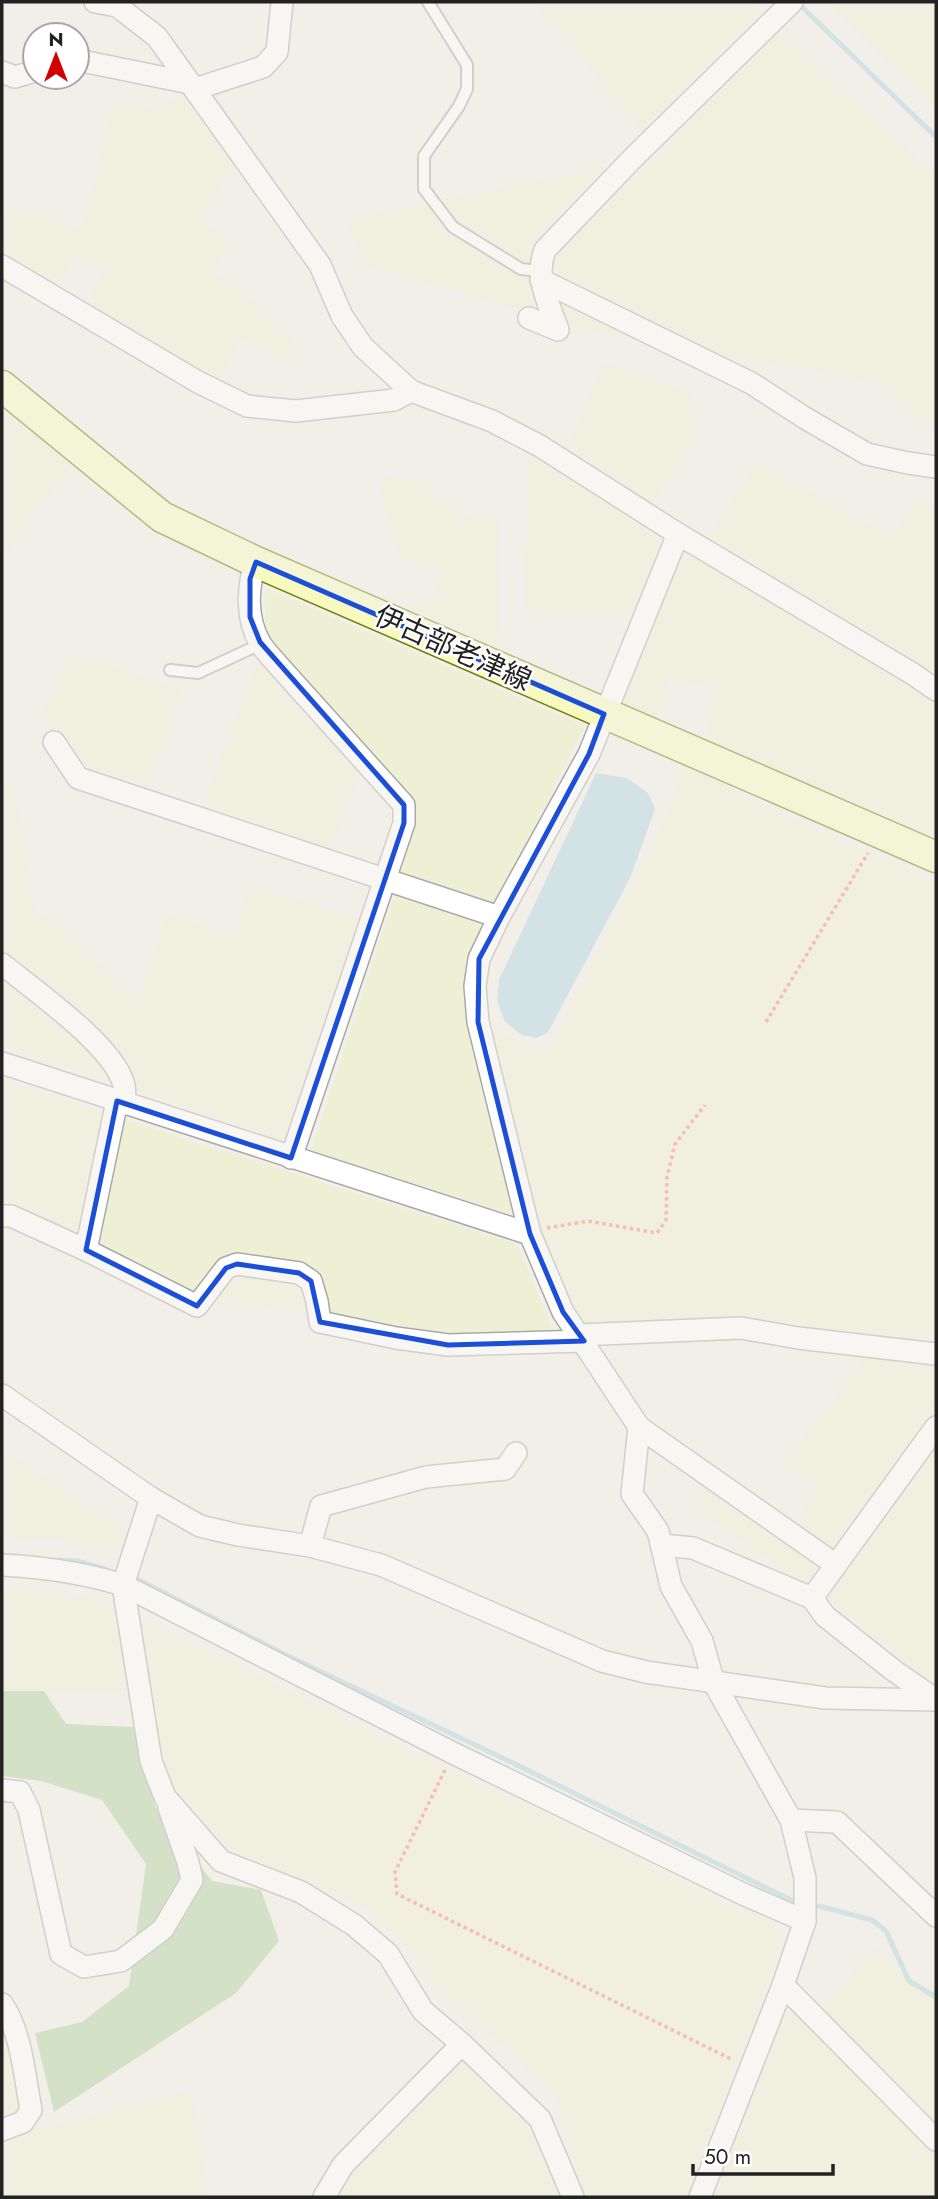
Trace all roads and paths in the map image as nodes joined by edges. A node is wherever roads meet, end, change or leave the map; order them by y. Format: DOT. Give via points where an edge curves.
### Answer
graph roads {
  1 [pos="95,2"];
  2 [pos="282,2"];
  3 [pos="428,2"];
  4 [pos="788,6"];
  5 [pos="91,63"];
  6 [pos="2,72"];
  7 [pos="21,75"];
  8 [pos="192,86"];
  9 [pos="2,266"];
  10 [pos="540,276"];
  11 [pos="530,318"];
  12 [pos="411,391"];
  13 [pos="5,397"];
  14 [pos="936,467"];
  15 [pos="678,534"];
  16 [pos="256,562"];
  17 [pos="260,642"];
  18 [pos="170,670"];
  19 [pos="936,671"];
  20 [pos="913,674"];
  21 [pos="936,690"];
  22 [pos="604,715"];
  23 [pos="54,742"];
  24 [pos="880,833"];
  25 [pos="936,857"];
  26 [pos="384,880"];
  27 [pos="499,917"];
  28 [pos="2,964"];
  29 [pos="766,1022"];
  30 [pos="2,1063"];
  31 [pos="121,1102"];
  32 [pos="705,1105"];
  33 [pos="291,1158"];
  34 [pos="2,1216"];
  35 [pos="530,1234"];
  36 [pos="86,1250"];
  37 [pos="582,1338"];
  38 [pos="936,1354"];
  39 [pos="2,1395"];
  40 [pos="639,1427"];
  41 [pos="936,1427"];
  42 [pos="516,1453"];
  43 [pos="151,1499"];
  44 [pos="662,1545"];
  45 [pos="310,1546"];
  46 [pos="2,1565"];
  47 [pos="836,1565"];
  48 [pos="123,1585"];
  49 [pos="812,1598"];
  50 [pos="713,1683"];
  51 [pos="936,1700"];
  52 [pos="453,1753"];
  53 [pos="2,1790"];
  54 [pos="165,1797"];
  55 [pos="791,1820"];
  56 [pos="936,1916"];
  57 [pos="805,1921"];
  58 [pos="783,1984"];
  59 [pos="2,2004"];
  60 [pos="461,2044"];
  61 [pos="750,2068"];
  62 [pos="2,2130"];
  63 [pos="936,2140"];
  64 [pos="324,2197"];
  65 [pos="573,2197"];
  66 [pos="700,2197"];
  1 -- 8 [label="street" via="117,6 157,37"];
  2 -- 8 [label="street" via="277,52 263,67"];
  3 -- 10 [label="lane" via="467,65 467,89 424,156 424,189 453,226"];
  4 -- 10 [label="street" via="545,250"];
  5 -- 8 [label="street"];
  6 -- 7 [label="street"];
  8 -- 12 [label="street" via="320,265 342,316 363,347"];
  9 -- 12 [label="street" via="247,406 296,411 394,400"];
  10 -- 11 [label="street" via="558,330"];
  10 -- 14 [label="street" via="751,383 867,454"];
  12 -- 15 [label="street" via="492,421 540,446"];
  13 -- 16 [label="main road, 伊古部老津線" via="162,517"];
  15 -- 20 [label="street"];
  15 -- 22 [label="street"];
  16 -- 17 [label="street" via="250,579 250,617"];
  16 -- 22 [label="main road, 伊古部老津線"];
  17 -- 18 [label="lane" via="198,673"];
  17 -- 26 [label="street" via="404,805 404,823"];
  19 -- 20 [label="street"];
  20 -- 21 [label="street"];
  22 -- 24 [label="main road, 伊古部老津線"];
  22 -- 27 [label="street" via="589,754"];
  23 -- 26 [label="street" via="78,778"];
  24 -- 25 [label="main road, 伊古部老津線"];
  24 -- 29 [label="path"];
  26 -- 27 [label="street"];
  26 -- 33 [label="street"];
  27 -- 35 [label="street" via="479,959 475,986 478,1022"];
  28 -- 31 [label="street" via="78,1026 113,1062 124,1083"];
  30 -- 31 [label="street"];
  31 -- 33 [label="street"];
  31 -- 36 [label="street"];
  32 -- 35 [label="path" via="676,1144 667,1177 666,1220 657,1233 588,1222 551,1226"];
  33 -- 35 [label="street"];
  34 -- 36 [label="street"];
  35 -- 37 [label="street" via="563,1312"];
  36 -- 37 [label="street" via="197,1306 226,1268 237,1264 299,1273 311,1281 320,1322 448,1345"];
  37 -- 38 [label="street" via="741,1328"];
  37 -- 40 [label="street"];
  39 -- 43 [label="street"];
  40 -- 44 [label="street" via="632,1494 659,1531"];
  40 -- 47 [label="street"];
  41 -- 47 [label="street"];
  42 -- 45 [label="street" via="505,1469 425,1477 321,1506"];
  43 -- 45 [label="street" via="200,1526"];
  43 -- 48 [label="street"];
  44 -- 49 [label="street" via="694,1548"];
  44 -- 50 [label="street" via="671,1586 702,1641"];
  45 -- 50 [label="street" via="382,1565 601,1661"];
  46 -- 48 [label="street" via="34,1566"];
  47 -- 49 [label="street"];
  48 -- 52 [label="street"];
  48 -- 54 [label="street" via="151,1761"];
  49 -- 51 [label="street" via="825,1616"];
  50 -- 51 [label="street" via="825,1698"];
  50 -- 55 [label="street"];
  52 -- 57 [label="street"];
  52 -- 61 [label="path" via="395,1872 397,1894"];
  53 -- 54 [label="street" via="20,1792 29,1810 61,1954 85,1966 121,1961 163,1929 192,1880"];
  54 -- 60 [label="street" via="221,1861 301,1892 355,1925 388,1954 423,2011"];
  55 -- 56 [label="street" via="837,1822"];
  55 -- 57 [label="street" via="805,1878"];
  57 -- 58 [label="street"];
  58 -- 61 [label="street"];
  58 -- 63 [label="street"];
  59 -- 62 [label="street" via="19,2048 31,2109 23,2122"];
  60 -- 64 [label="street" via="343,2165"];
  60 -- 65 [label="street" via="540,2119"];
  61 -- 66 [label="street"];
}
